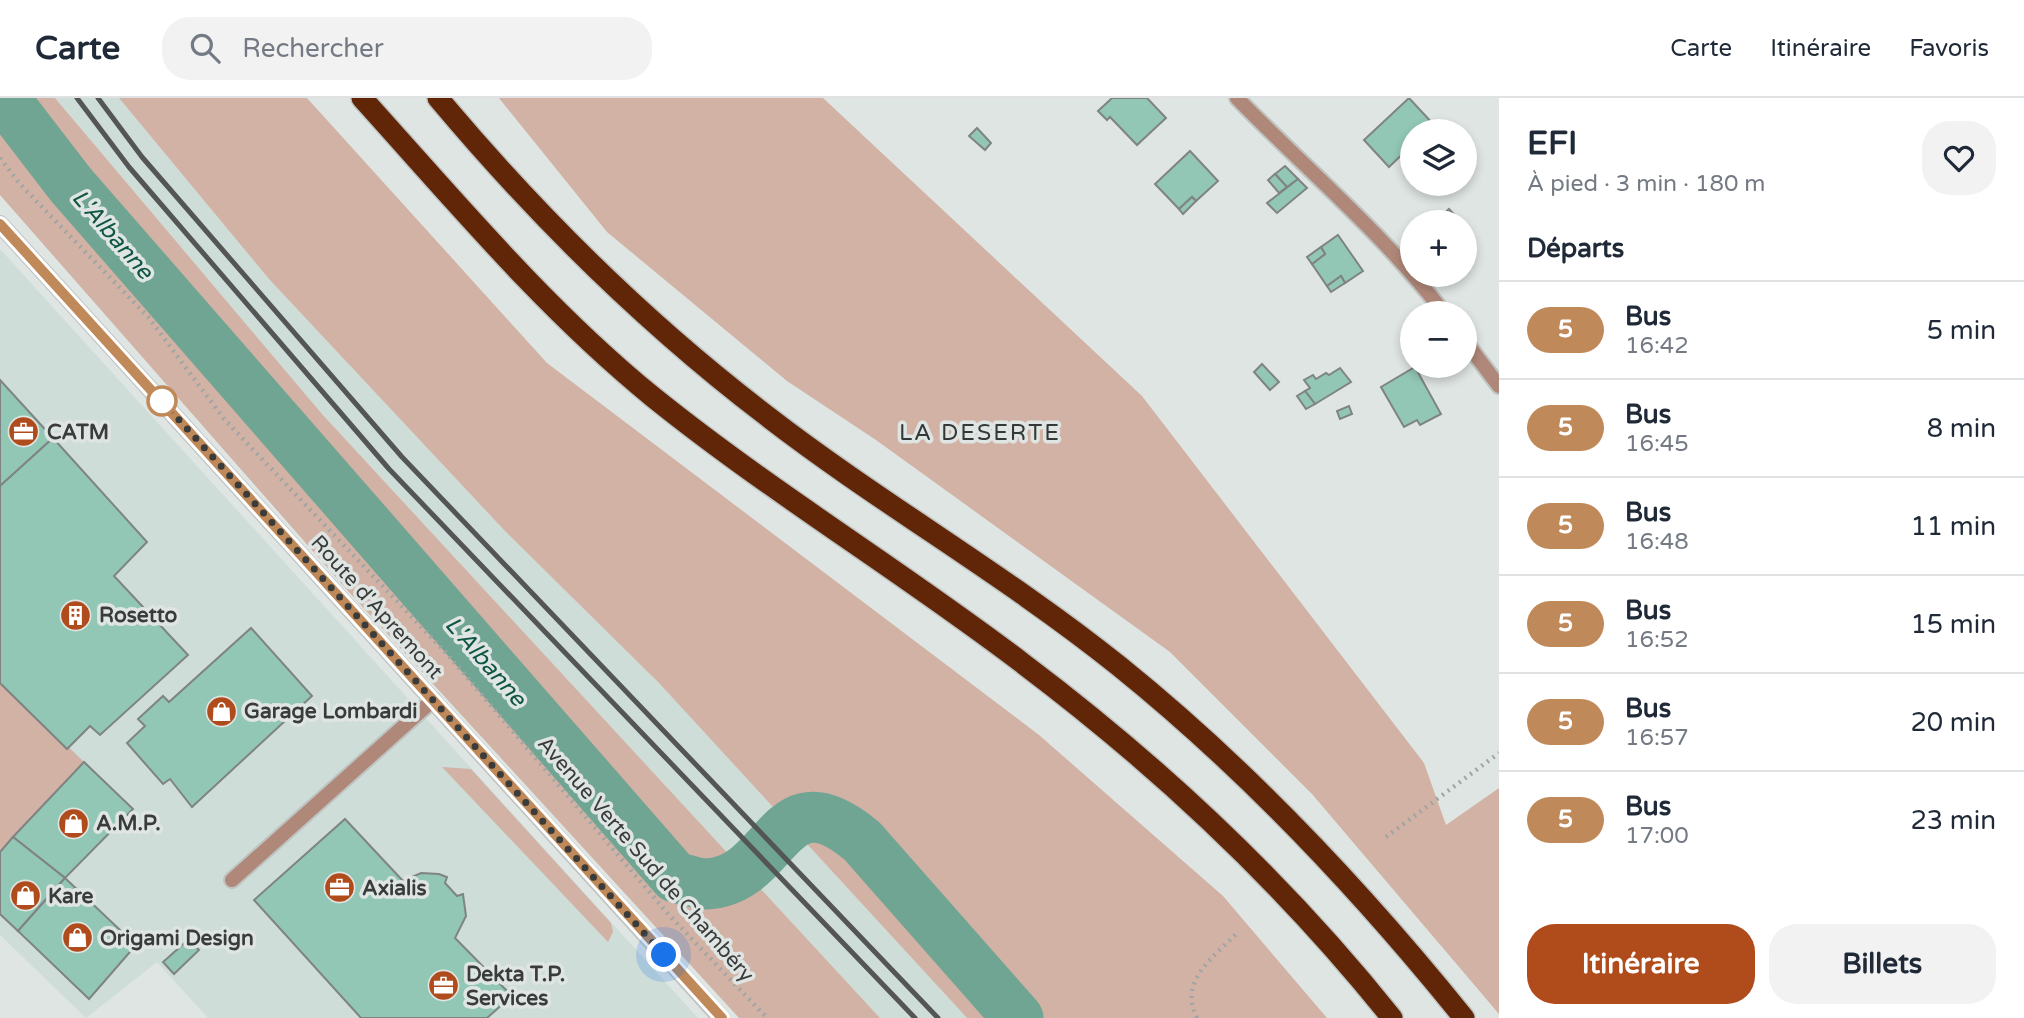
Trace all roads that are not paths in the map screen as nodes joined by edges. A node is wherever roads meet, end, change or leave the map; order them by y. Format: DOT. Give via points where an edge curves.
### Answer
graph roads {
  1 [pos="363,98"];
  2 [pos="438,98"];
  3 [pos="1237,98"];
  4 [pos="0,224"];
  5 [pos="1435,301"];
  6 [pos="1477,357"];
  7 [pos="1499,386"];
  8 [pos="433,700"];
  9 [pos="232,880"];
  10 [pos="722,1018"];
  11 [pos="1392,1018"];
  12 [pos="1464,1018"];
  1 -- 11 [label="highway" via="459,209 570,323 649,394 731,459 1018,659 1161,775 1319,932"];
  2 -- 12 [label="highway" via="536,210 609,284 692,357 770,418 1040,606 1194,729 1276,805 1362,895"];
  3 -- 5 [label="street"];
  4 -- 8 [label="main road, Route d'Apremont"];
  6 -- 7 [label="street"];
  8 -- 9 [label="street"];
  8 -- 10 [label="main road, Route d'Apremont"];
}
